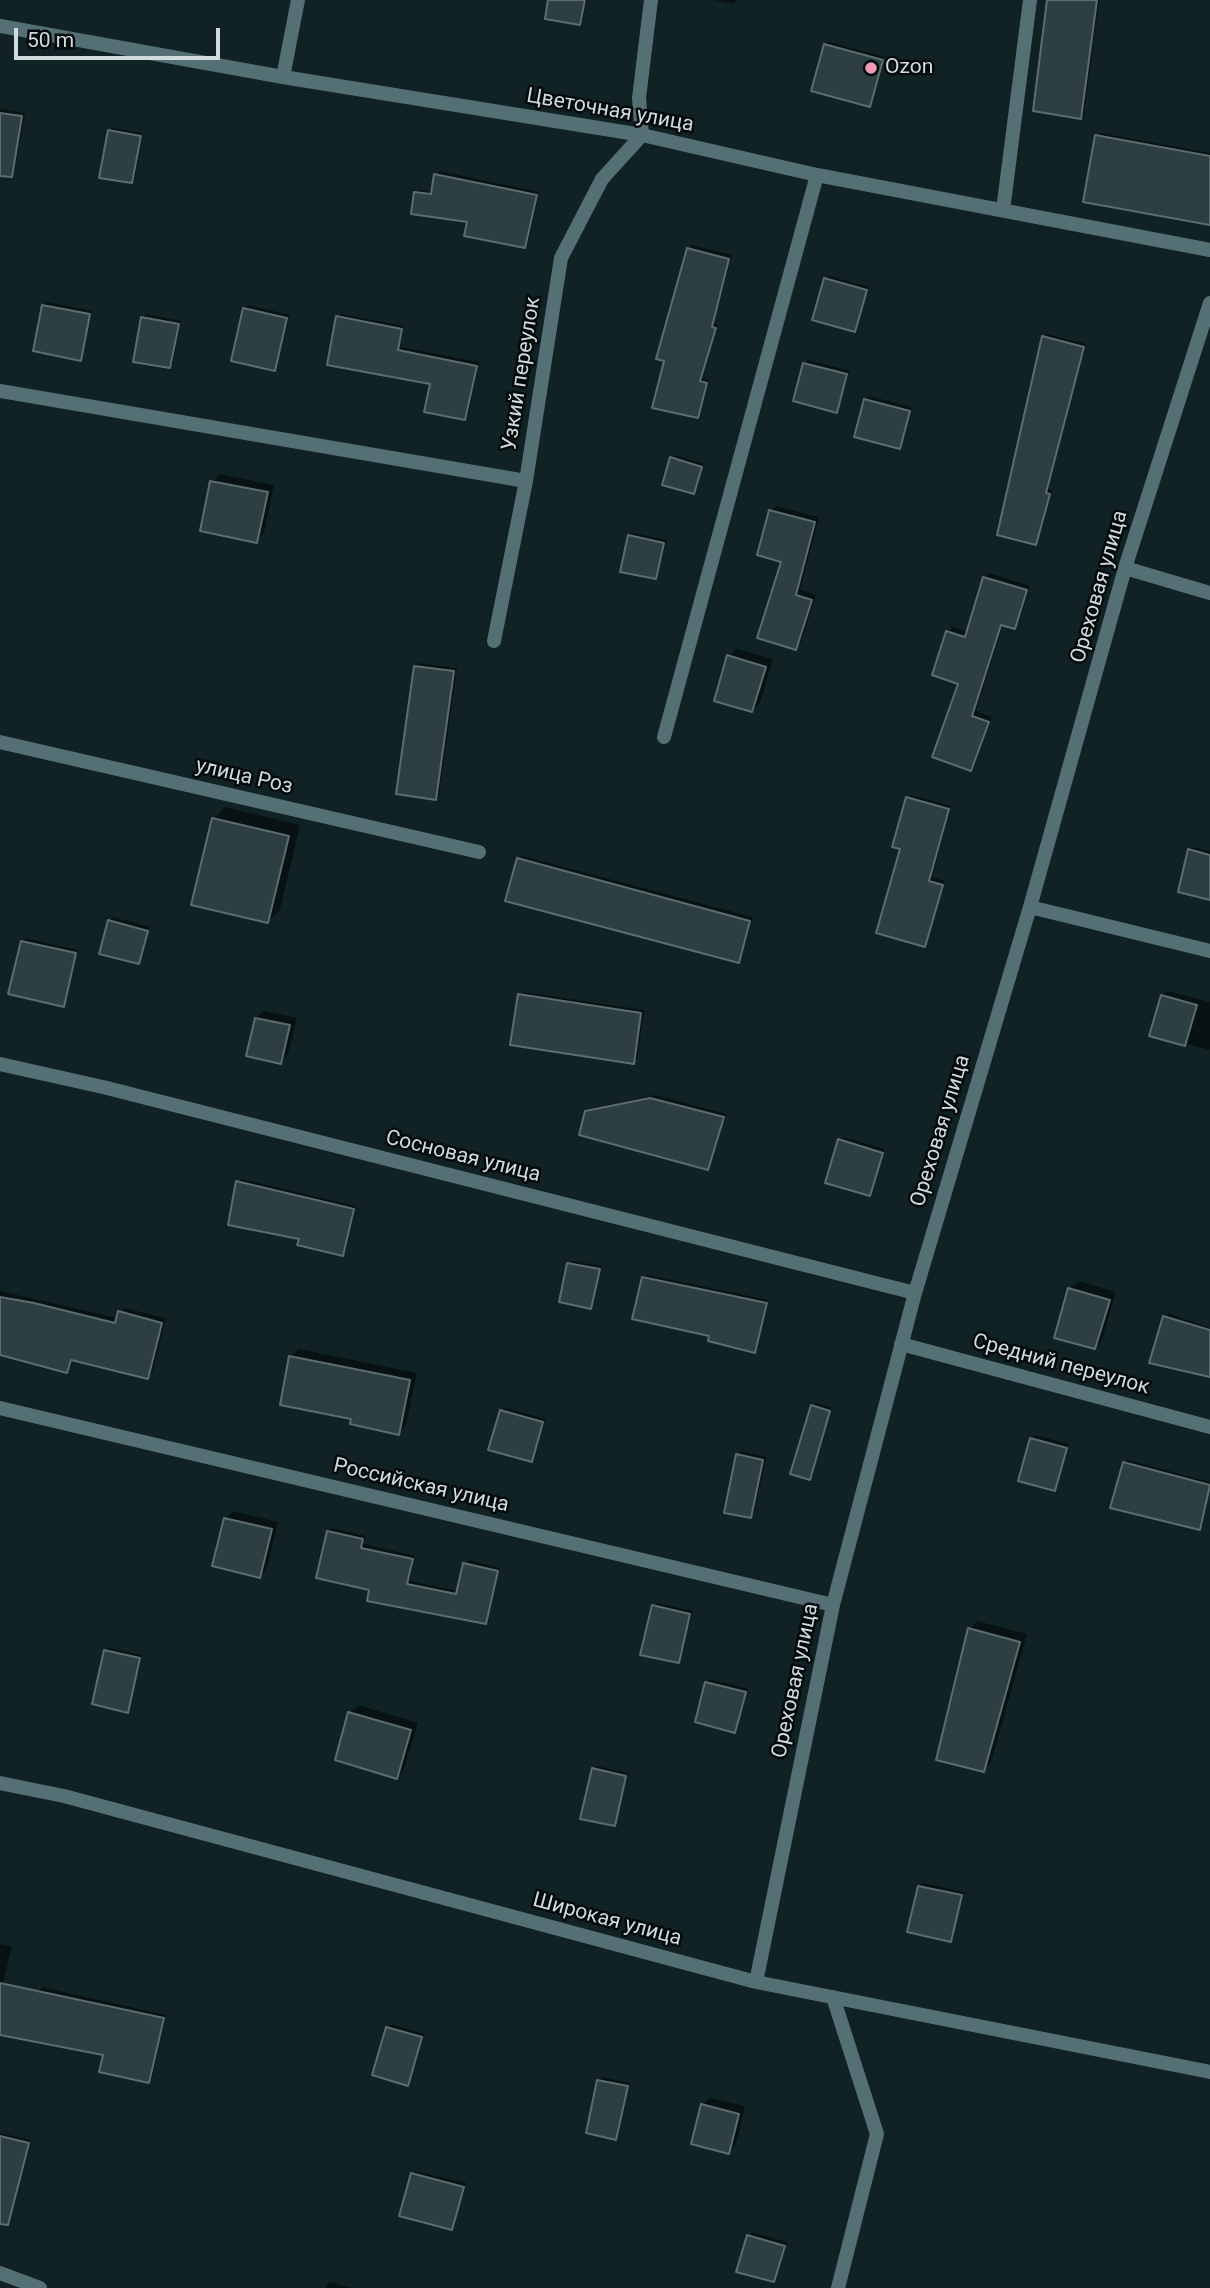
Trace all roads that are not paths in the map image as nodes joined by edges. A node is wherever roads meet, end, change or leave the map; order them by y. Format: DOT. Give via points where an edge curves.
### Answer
graph roads {
  1 [pos="298,0"];
  2 [pos="652,0"];
  3 [pos="1030,0"];
  4 [pos="0,26"];
  5 [pos="283,77"];
  6 [pos="642,135"];
  7 [pos="817,175"];
  8 [pos="1003,211"];
  9 [pos="1210,250"];
  10 [pos="1210,303"];
  11 [pos="0,391"];
  12 [pos="526,481"];
  13 [pos="1125,568"];
  14 [pos="1210,593"];
  15 [pos="494,641"];
  16 [pos="664,737"];
  17 [pos="0,742"];
  18 [pos="479,852"];
  19 [pos="1030,907"];
  20 [pos="1210,951"];
  21 [pos="0,1064"];
  22 [pos="915,1293"];
  23 [pos="901,1344"];
  24 [pos="0,1408"];
  25 [pos="1210,1427"];
  26 [pos="833,1605"];
  27 [pos="0,1783"];
  28 [pos="756,1982"];
  29 [pos="833,1997"];
  30 [pos="1210,2072"];
  31 [pos="0,2273"];
  32 [pos="40,2288"];
  33 [pos="838,2288"];
  1 -- 5 [label="street"];
  2 -- 6 [label="street" via="639,98"];
  3 -- 8 [label="street"];
  4 -- 5 [label="street, Цветочная улица"];
  5 -- 6 [label="street, Цветочная улица"];
  6 -- 7 [label="street, Цветочная улица"];
  6 -- 12 [label="street, Узкий переулок" via="603,179 561,258"];
  7 -- 8 [label="street, Цветочная улица"];
  7 -- 16 [label="street"];
  8 -- 9 [label="street, Цветочная улица"];
  10 -- 13 [label="street, Ореховая улица"];
  11 -- 12 [label="street"];
  12 -- 15 [label="street, Узкий переулок"];
  13 -- 14 [label="street"];
  13 -- 19 [label="street, Ореховая улица"];
  17 -- 18 [label="street, улица Роз"];
  19 -- 20 [label="street"];
  19 -- 22 [label="street, Ореховая улица"];
  21 -- 22 [label="street, Сосновая улица"];
  22 -- 23 [label="street, Ореховая улица"];
  23 -- 25 [label="street, Средний переулок"];
  23 -- 26 [label="street, Ореховая улица"];
  24 -- 26 [label="street, Российская улица"];
  26 -- 28 [label="street, Ореховая улица"];
  27 -- 28 [label="street, Широкая улица" via="64,1796"];
  28 -- 29 [label="street, Широкая улица"];
  29 -- 30 [label="street, Широкая улица"];
  29 -- 33 [label="street" via="877,2134"];
  31 -- 32 [label="street"];
}
